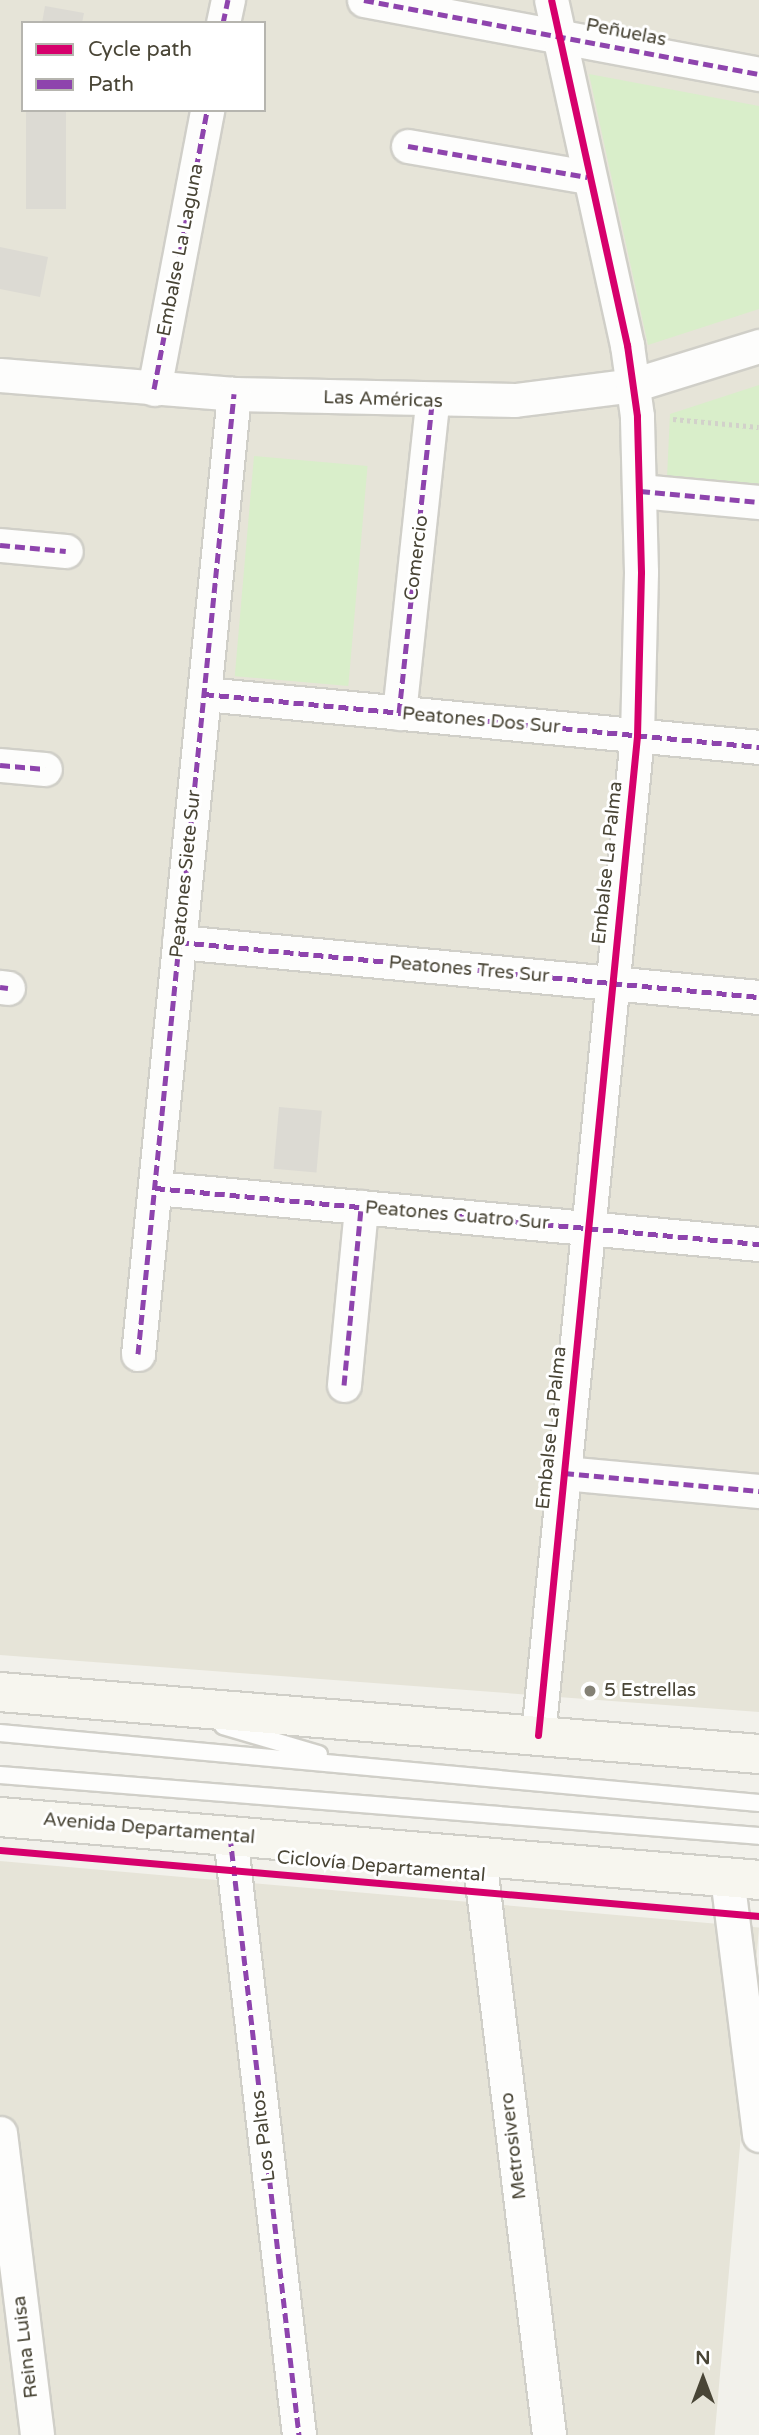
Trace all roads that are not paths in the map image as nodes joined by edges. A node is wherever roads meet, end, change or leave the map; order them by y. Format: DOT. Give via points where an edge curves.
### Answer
graph roads {
  1 [pos="228,0"];
  2 [pos="364,0"];
  3 [pos="551,0"];
  4 [pos="223,21"];
  5 [pos="555,36"];
  6 [pos="759,74"];
  7 [pos="207,112"];
  8 [pos="408,146"];
  9 [pos="587,177"];
  10 [pos="759,345"];
  11 [pos="0,375"];
  12 [pos="155,389"];
  13 [pos="234,394"];
  14 [pos="635,400"];
  15 [pos="432,402"];
  16 [pos="640,491"];
  17 [pos="759,502"];
  18 [pos="0,545"];
  19 [pos="66,551"];
  20 [pos="204,694"];
  21 [pos="399,713"];
  22 [pos="637,736"];
  23 [pos="759,747"];
  24 [pos="0,765"];
  25 [pos="45,769"];
  26 [pos="179,942"];
  27 [pos="612,983"];
  28 [pos="759,997"];
  29 [pos="155,1188"];
  30 [pos="361,1207"];
  31 [pos="588,1228"];
  32 [pos="759,1244"];
  33 [pos="138,1354"];
  34 [pos="344,1385"];
  35 [pos="564,1473"];
  36 [pos="759,1491"];
  37 [pos="0,1692"];
  38 [pos="151,1704"];
  39 [pos="0,1733"];
  40 [pos="538,1735"];
  41 [pos="759,1754"];
  42 [pos="355,1764"];
  43 [pos="0,1776"];
  44 [pos="759,1803"];
  45 [pos="0,1817"];
  46 [pos="230,1836"];
  47 [pos="759,1836"];
  48 [pos="479,1857"];
  49 [pos="743,1879"];
  50 [pos="0,2133"];
  51 [pos="759,2135"];
  52 [pos="37,2435"];
  53 [pos="299,2435"];
  54 [pos="549,2435"];
  1 -- 4 [label="street"];
  2 -- 5 [label="street, Peñuelas"];
  3 -- 5 [label="street, Embalse La Palma"];
  5 -- 6 [label="street, Peñuelas"];
  5 -- 9 [label="street, Embalse La Palma"];
  7 -- 12 [label="street, Embalse La Laguna"];
  8 -- 9 [label="street"];
  9 -- 14 [label="street, Embalse La Palma"];
  10 -- 14 [label="street, Las Américas"];
  11 -- 12 [label="street, Las Américas"];
  12 -- 13 [label="street, Las Américas"];
  13 -- 15 [label="street, Las Américas"];
  13 -- 20 [label="street, Peatones Siete Sur"];
  14 -- 15 [label="street, Las Américas"];
  14 -- 16 [label="street, Embalse La Palma"];
  15 -- 21 [label="street, Comercio"];
  16 -- 17 [label="street"];
  16 -- 22 [label="street, Embalse La Palma"];
  18 -- 19 [label="street"];
  20 -- 21 [label="street, Peatones Dos Sur"];
  20 -- 26 [label="street, Peatones Siete Sur"];
  21 -- 22 [label="street, Peatones Dos Sur"];
  22 -- 23 [label="street, Peatones Dos Sur"];
  22 -- 27 [label="street, Embalse La Palma"];
  24 -- 25 [label="street"];
  26 -- 27 [label="street, Peatones Tres Sur"];
  26 -- 29 [label="street, Peatones Siete Sur"];
  27 -- 28 [label="street, Peatones Tres Sur"];
  27 -- 31 [label="street, Embalse La Palma"];
  29 -- 30 [label="street, Peatones Cuatro Sur"];
  29 -- 33 [label="street, Peatones Siete Sur"];
  30 -- 31 [label="street, Peatones Cuatro Sur"];
  30 -- 34 [label="street"];
  31 -- 32 [label="street, Peatones Cuatro Sur"];
  31 -- 35 [label="street, Embalse La Palma"];
  35 -- 36 [label="street"];
  35 -- 40 [label="street, Embalse La Palma"];
  37 -- 38 [label="main road"];
  38 -- 40 [label="main road"];
  38 -- 42 [label="lane"];
  39 -- 42 [label="lane"];
  40 -- 41 [label="main road"];
  42 -- 44 [label="lane"];
  43 -- 47 [label="lane"];
  45 -- 46 [label="main road, Avenida Departamental"];
  46 -- 48 [label="main road, Avenida Departamental"];
  46 -- 53 [label="street, Los Paltos"];
  48 -- 49 [label="main road, Avenida Departamental"];
  48 -- 54 [label="street, Metrosivero"];
  49 -- 51 [label="street"];
  50 -- 52 [label="street, Reina Luisa"];
}
